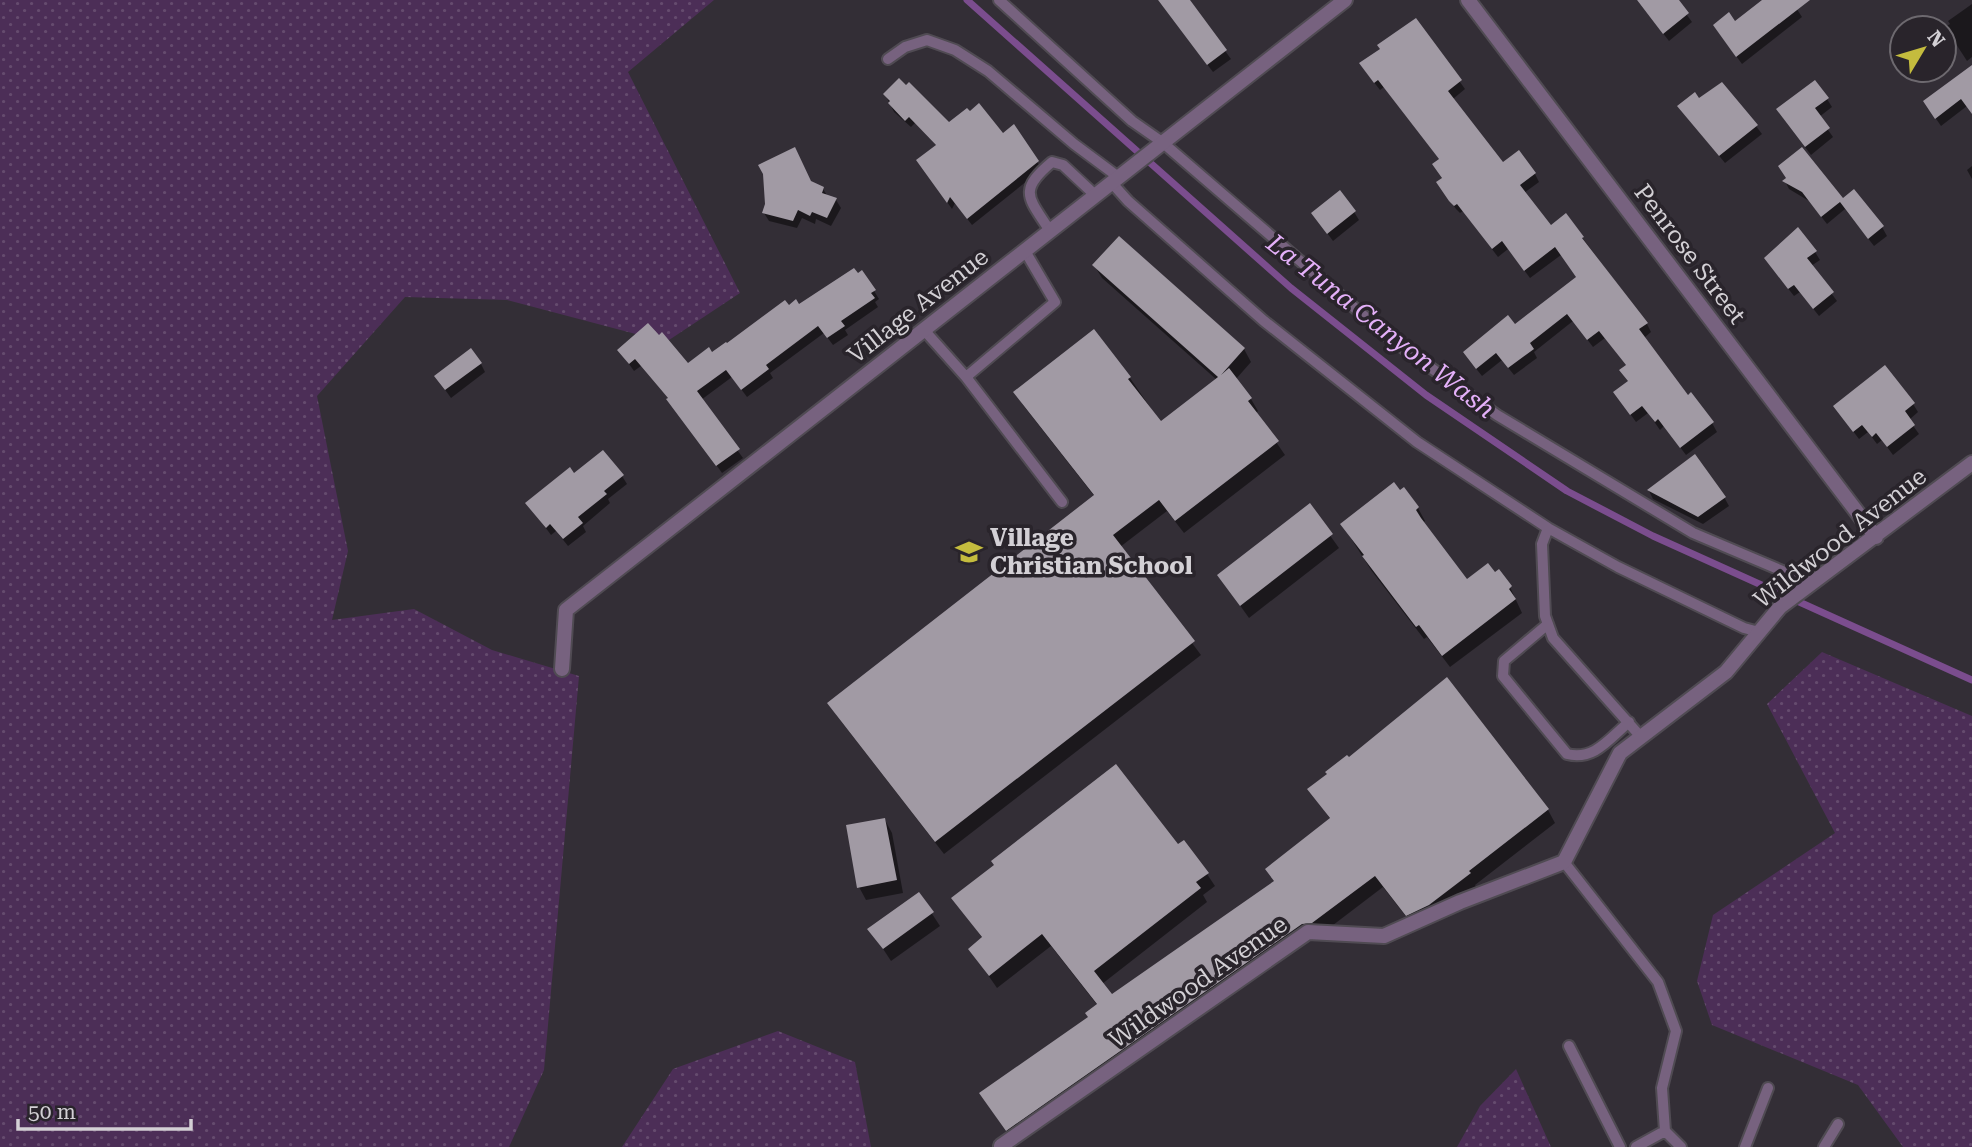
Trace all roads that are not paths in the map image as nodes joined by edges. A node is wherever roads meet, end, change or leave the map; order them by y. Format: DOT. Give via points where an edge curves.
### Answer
graph roads {
  1 [pos="999,0"];
  2 [pos="1345,0"];
  3 [pos="1468,0"];
  4 [pos="888,59"];
  5 [pos="1158,145"];
  6 [pos="1114,179"];
  7 [pos="1095,195"];
  8 [pos="1050,231"];
  9 [pos="1025,251"];
  10 [pos="924,330"];
  11 [pos="967,377"];
  12 [pos="1972,463"];
  13 [pos="1062,502"];
  14 [pos="1548,528"];
  15 [pos="1876,537"];
  16 [pos="1805,588"];
  17 [pos="1548,624"];
  18 [pos="1759,632"];
  19 [pos="562,669"];
  20 [pos="1629,722"];
  21 [pos="1642,737"];
  22 [pos="1564,862"];
  23 [pos="1569,1046"];
  24 [pos="1768,1088"];
  25 [pos="1838,1124"];
  26 [pos="1665,1131"];
  27 [pos="1001,1146"];
  28 [pos="1620,1147"];
  29 [pos="1636,1147"];
  30 [pos="1681,1147"];
  31 [pos="1745,1147"];
  32 [pos="1824,1147"];
  1 -- 5 [label="lane"];
  2 -- 5 [label="street, Village Avenue"];
  3 -- 15 [label="street, Penrose Street"];
  4 -- 6 [label="lane" via="927,40 954,50 988,71"];
  5 -- 6 [label="street, Village Avenue"];
  5 -- 16 [label="lane" via="1392,340 1497,415 1693,533 1799,578"];
  6 -- 7 [label="street, Village Avenue"];
  6 -- 14 [label="lane" via="1139,210 1286,339 1417,442"];
  7 -- 8 [label="street, Village Avenue"];
  7 -- 8 [label="lane" via="1063,165 1052,162 1029,186 1030,200"];
  8 -- 9 [label="street, Village Avenue"];
  9 -- 10 [label="street, Village Avenue"];
  9 -- 11 [label="lane" via="1055,303"];
  10 -- 11 [label="lane"];
  10 -- 19 [label="street, Village Avenue" via="566,610"];
  11 -- 13 [label="lane"];
  12 -- 15 [label="street, Wildwood Avenue"];
  14 -- 17 [label="lane" via="1542,544"];
  14 -- 18 [label="lane" via="1629,573"];
  15 -- 16 [label="street, Wildwood Avenue"];
  16 -- 18 [label="street, Wildwood Avenue" via="1780,607"];
  17 -- 20 [label="lane" via="1553,638"];
  17 -- 20 [label="lane" via="1504,661 1503,676 1567,754 1580,757 1592,753"];
  18 -- 21 [label="street, Wildwood Avenue" via="1726,672"];
  20 -- 21 [label="lane"];
  21 -- 22 [label="street, Wildwood Avenue" via="1620,753"];
  22 -- 26 [label="lane" via="1658,982 1676,1031 1662,1088"];
  22 -- 27 [label="street, Wildwood Avenue" via="1384,936 1308,932"];
  23 -- 28 [label="lane"];
  24 -- 31 [label="lane"];
  25 -- 32 [label="lane"];
  26 -- 29 [label="lane"];
  26 -- 30 [label="lane"];
}
